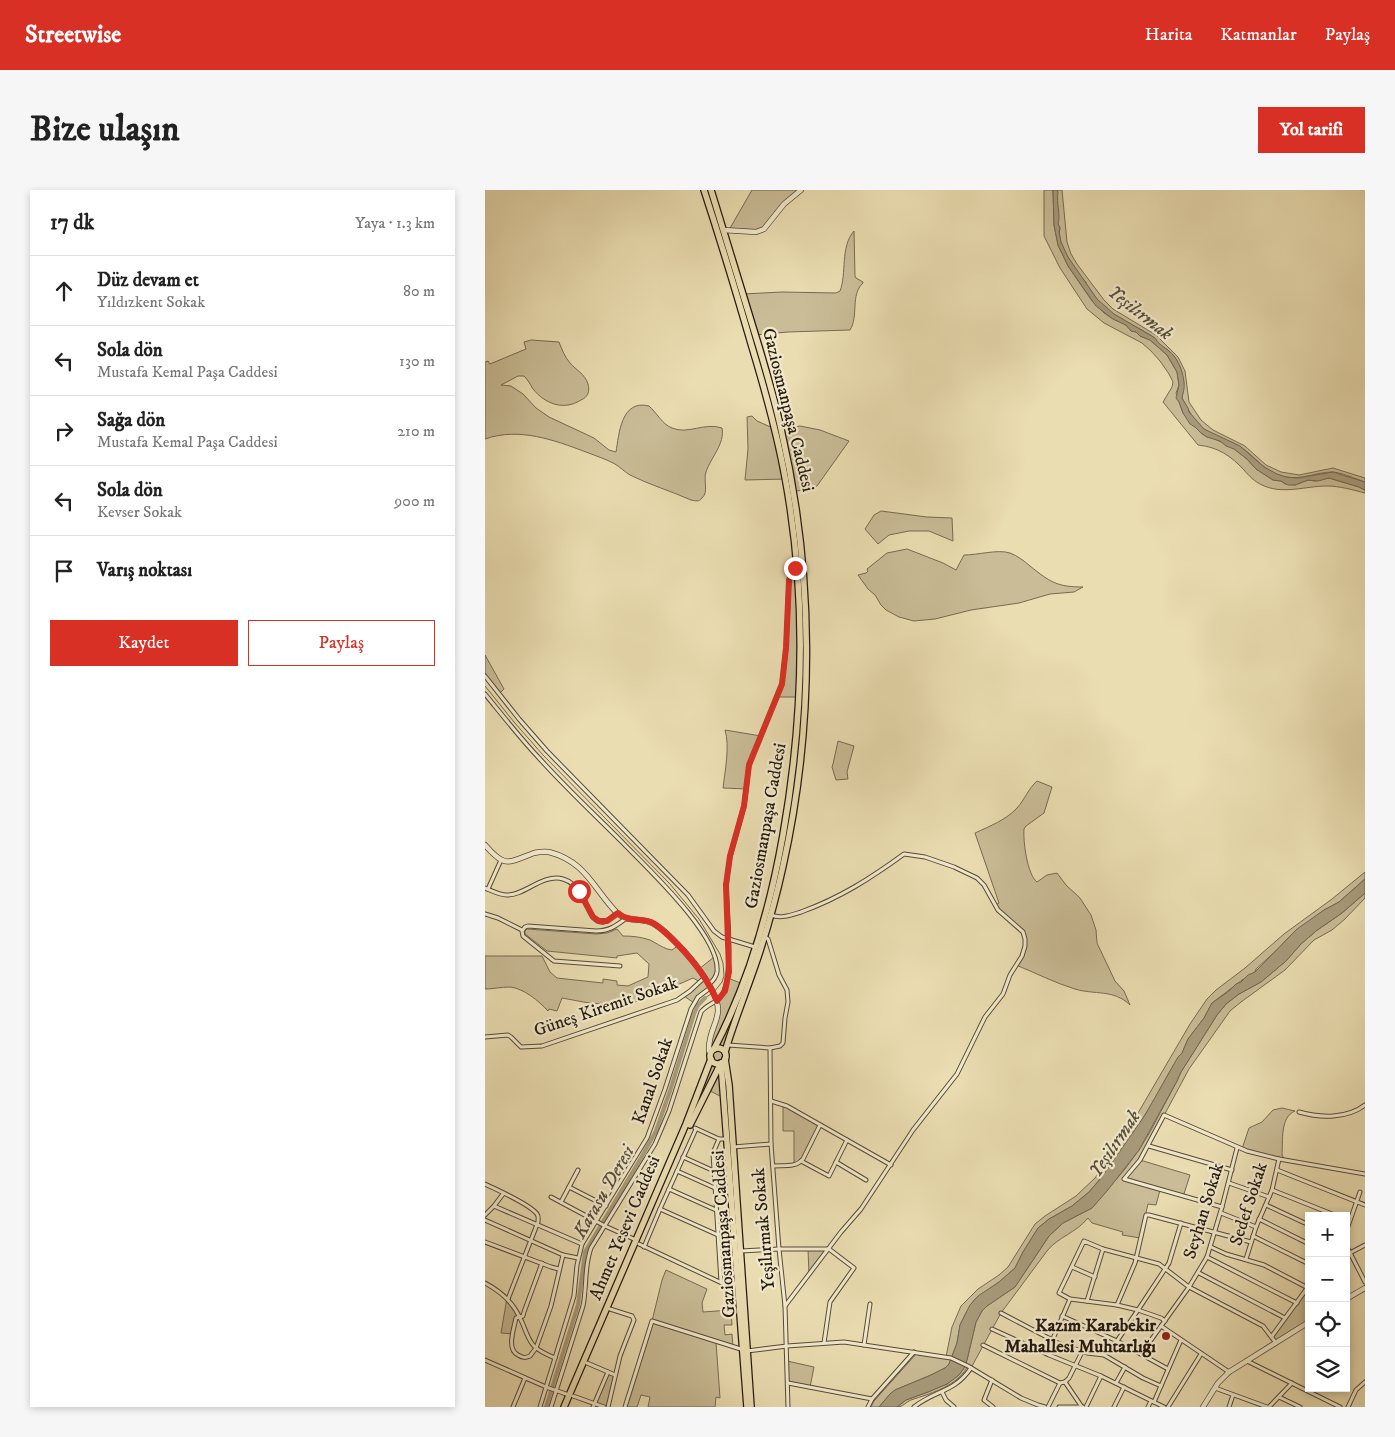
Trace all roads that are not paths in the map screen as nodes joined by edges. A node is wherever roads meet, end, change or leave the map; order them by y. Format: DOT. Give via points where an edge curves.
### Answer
graph roads {
  1 [pos="705,190"];
  2 [pos="711,190"];
  3 [pos="801,190"];
  4 [pos="723,230"];
  5 [pos="797,564"];
  6 [pos="485,676"];
  7 [pos="485,694"];
  8 [pos="485,844"];
  9 [pos="501,860"];
  10 [pos="486,888"];
  11 [pos="618,913"];
  12 [pos="485,914"];
  13 [pos="771,915"];
  14 [pos="625,919"];
  15 [pos="522,930"];
  16 [pos="765,937"];
  17 [pos="728,939"];
  18 [pos="756,947"];
  19 [pos="620,966"];
  20 [pos="705,978"];
  21 [pos="710,987"];
  22 [pos="716,999"];
  23 [pos="485,1037"];
  24 [pos="727,1045"];
  25 [pos="770,1048"];
  26 [pos="712,1053"];
  27 [pos="724,1058"];
  28 [pos="771,1101"];
  29 [pos="1365,1105"];
  30 [pos="1299,1112"];
  31 [pos="820,1125"];
  32 [pos="693,1127"];
  33 [pos="719,1139"];
  34 [pos="727,1140"];
  35 [pos="847,1140"];
  36 [pos="771,1144"];
  37 [pos="1149,1146"];
  38 [pos="733,1147"];
  39 [pos="1237,1148"];
  40 [pos="683,1157"];
  41 [pos="1279,1158"];
  42 [pos="801,1161"];
  43 [pos="836,1162"];
  44 [pos="891,1165"];
  45 [pos="773,1166"];
  46 [pos="577,1170"];
  47 [pos="1232,1170"];
  48 [pos="1277,1170"];
  49 [pos="677,1171"];
  50 [pos="714,1171"];
  51 [pos="1365,1174"];
  52 [pos="866,1180"];
  53 [pos="1229,1183"];
  54 [pos="485,1184"];
  55 [pos="569,1187"];
  56 [pos="715,1188"];
  57 [pos="669,1189"];
  58 [pos="1273,1190"];
  59 [pos="1360,1192"];
  60 [pos="503,1194"];
  61 [pos="551,1197"];
  62 [pos="1269,1197"];
  63 [pos="561,1202"];
  64 [pos="1357,1202"];
  65 [pos="1266,1205"];
  66 [pos="1365,1205"];
  67 [pos="494,1206"];
  68 [pos="606,1206"];
  69 [pos="1222,1207"];
  70 [pos="659,1209"];
  71 [pos="716,1210"];
  72 [pos="1327,1212"];
  73 [pos="1221,1213"];
  74 [pos="485,1215"];
  75 [pos="1350,1216"];
  76 [pos="1259,1219"];
  77 [pos="485,1220"];
  78 [pos="597,1221"];
  79 [pos="1181,1223"];
  80 [pos="1305,1224"];
  81 [pos="537,1225"];
  82 [pos="605,1226"];
  83 [pos="1256,1227"];
  84 [pos="1215,1232"];
  85 [pos="718,1235"];
  86 [pos="1253,1236"];
  87 [pos="530,1240"];
  88 [pos="485,1242"];
  89 [pos="1251,1242"];
  90 [pos="1305,1242"];
  91 [pos="582,1244"];
  92 [pos="640,1244"];
  93 [pos="1365,1245"];
  94 [pos="1211,1247"];
  95 [pos="779,1249"];
  96 [pos="829,1249"];
  97 [pos="1103,1249"];
  98 [pos="740,1252"];
  99 [pos="1350,1253"];
  100 [pos="563,1255"];
  101 [pos="524,1256"];
  102 [pos="1207,1257"];
  103 [pos="1350,1257"];
  104 [pos="578,1258"];
  105 [pos="1136,1258"];
  106 [pos="1246,1259"];
  107 [pos="1305,1262"];
  108 [pos="542,1263"];
  109 [pos="1072,1267"];
  110 [pos="1166,1268"];
  111 [pos="559,1269"];
  112 [pos="1199,1273"];
  113 [pos="1095,1277"];
  114 [pos="721,1282"];
  115 [pos="1365,1282"];
  116 [pos="485,1283"];
  117 [pos="740,1283"];
  118 [pos="1305,1285"];
  119 [pos="1189,1287"];
  120 [pos="1365,1288"];
  121 [pos="1305,1291"];
  122 [pos="1350,1297"];
  123 [pos="508,1299"];
  124 [pos="1070,1299"];
  125 [pos="1087,1301"];
  126 [pos="1297,1302"];
  127 [pos="870,1304"];
  128 [pos="1117,1305"];
  129 [pos="785,1306"];
  130 [pos="610,1310"];
  131 [pos="1139,1310"];
  132 [pos="1001,1313"];
  133 [pos="1062,1316"];
  134 [pos="520,1317"];
  135 [pos="1285,1318"];
  136 [pos="1165,1320"];
  137 [pos="1305,1325"];
  138 [pos="1161,1326"];
  139 [pos="992,1329"];
  140 [pos="1272,1336"];
  141 [pos="1052,1340"];
  142 [pos="1117,1340"];
  143 [pos="1181,1340"];
  144 [pos="824,1343"];
  145 [pos="1276,1343"];
  146 [pos="864,1345"];
  147 [pos="983,1345"];
  148 [pos="787,1346"];
  149 [pos="536,1348"];
  150 [pos="744,1350"];
  151 [pos="914,1352"];
  152 [pos="1082,1352"];
  153 [pos="1141,1354"];
  154 [pos="1201,1354"];
  155 [pos="1104,1355"];
  156 [pos="555,1358"];
  157 [pos="485,1360"];
  158 [pos="1246,1361"];
  159 [pos="587,1363"];
  160 [pos="1075,1366"];
  161 [pos="1125,1367"];
  162 [pos="971,1368"];
  163 [pos="1168,1369"];
  164 [pos="608,1372"];
  165 [pos="1229,1372"];
  166 [pos="615,1376"];
  167 [pos="1101,1376"];
  168 [pos="525,1378"];
  169 [pos="992,1380"];
  170 [pos="1062,1382"];
  171 [pos="1365,1382"];
  172 [pos="788,1383"];
  173 [pos="1116,1383"];
  174 [pos="1292,1383"];
  175 [pos="1161,1386"];
  176 [pos="546,1387"];
  177 [pos="1124,1387"];
  178 [pos="1215,1388"];
  179 [pos="557,1391"];
  180 [pos="942,1392"];
  181 [pos="1233,1395"];
  182 [pos="571,1396"];
  183 [pos="1279,1397"];
  184 [pos="873,1399"];
  185 [pos="1153,1401"];
  186 [pos="594,1405"];
  187 [pos="513,1407"];
  188 [pos="540,1407"];
  189 [pos="551,1407"];
  190 [pos="564,1407"];
  191 [pos="568,1407"];
  192 [pos="606,1407"];
  193 [pos="625,1407"];
  194 [pos="747,1407"];
  195 [pos="751,1407"];
  196 [pos="788,1407"];
  197 [pos="868,1407"];
  198 [pos="914,1407"];
  199 [pos="954,1407"];
  200 [pos="993,1407"];
  201 [pos="1046,1407"];
  202 [pos="1059,1407"];
  203 [pos="1084,1407"];
  204 [pos="1114,1407"];
  205 [pos="1148,1407"];
  206 [pos="1166,1407"];
  207 [pos="1203,1407"];
  208 [pos="1229,1407"];
  209 [pos="1268,1407"];
  210 [pos="1300,1407"];
  211 [pos="1341,1407"];
  212 [pos="1348,1407"];
  1 -- 5 [label="main road, Gaziosmanpaşa Caddesi" via="775,429 786,479"];
  2 -- 4 [label="main road, Gaziosmanpaşa Caddesi"];
  3 -- 4 [label="street" via="784,204 764,229 756,232"];
  4 -- 13 [label="main road, Gaziosmanpaşa Caddesi" via="781,427 794,491 803,564 807,662 802,749 790,830"];
  5 -- 17 [label="street" via="789,580 782,684 749,765 744,806 727,873"];
  5 -- 18 [label="main road, Gaziosmanpaşa Caddesi" via="801,669 796,748 778,864"];
  6 -- 17 [label="street" via="547,751 688,896 714,932"];
  7 -- 21 [label="street" via="539,758 667,888 695,921 716,963 717,974"];
  8 -- 9 [label="street"];
  9 -- 10 [label="street"];
  9 -- 11 [label="street" via="509,862 540,852 551,853 580,867"];
  10 -- 11 [label="street" via="509,895 547,879 559,878 574,886 583,896 596,920 607,921"];
  11 -- 14 [label="street"];
  12 -- 15 [label="street"];
  13 -- 16 [label="main road, Gaziosmanpaşa Caddesi"];
  13 -- 44 [label="street" via="777,918 826,902 855,888 904,854 925,857 977,878 998,910 1023,932 1024,950 1000,999 985,1017 957,1074 921,1118"];
  14 -- 15 [label="street" via="606,930 528,926"];
  14 -- 20 [label="street" via="656,925 690,957"];
  15 -- 19 [label="street" via="523,936 554,961"];
  16 -- 24 [label="main road, Gaziosmanpaşa Caddesi"];
  16 -- 25 [label="street" via="788,995 784,1040 780,1046"];
  17 -- 18 [label="street"];
  17 -- 22 [label="street" via="728,978 725,991"];
  18 -- 26 [label="main road, Gaziosmanpaşa Caddesi" via="739,998"];
  20 -- 21 [label="street"];
  20 -- 23 [label="street, Güneş Kiremit Sokak" via="677,1000 542,1046 521,1047 508,1035"];
  21 -- 22 [label="street"];
  21 -- 68 [label="street, Kanal Sokak" via="693,1006 647,1138"];
  22 -- 26 [label="street" via="718,1013 708,1041"];
  22 -- 82 [label="street" via="701,1012 664,1124 651,1151"];
  24 -- 25 [label="street"];
  24 -- 27 [label="main road, Gaziosmanpaşa Caddesi"];
  25 -- 28 [label="street, Yeşilırmak Sokak"];
  26 -- 27 [label="main road" via="715,1063"];
  26 -- 27 [label="main road" via="721,1048"];
  26 -- 92 [label="main road, Ahmet Yesevi Caddesi"];
  27 -- 32 [label="main road, Ahmet Yesevi Caddesi"];
  27 -- 34 [label="main road, Gaziosmanpaşa Caddesi"];
  27 -- 38 [label="main road, Gaziosmanpaşa Caddesi"];
  28 -- 31 [label="street" via="787,1106"];
  28 -- 36 [label="street, Yeşilırmak Sokak"];
  29 -- 30 [label="street" via="1342,1115 1315,1116"];
  31 -- 35 [label="street"];
  31 -- 42 [label="street"];
  32 -- 33 [label="street"];
  32 -- 40 [label="street"];
  32 -- 92 [label="main road, Ahmet Yesevi Caddesi"];
  33 -- 34 [label="street"];
  33 -- 50 [label="street" via="713,1153"];
  34 -- 117 [label="main road, Gaziosmanpaşa Caddesi"];
  35 -- 43 [label="street"];
  35 -- 44 [label="street"];
  36 -- 38 [label="street"];
  36 -- 45 [label="street, Yeşilırmak Sokak"];
  37 -- 39 [label="street" via="1164,1116"];
  37 -- 47 [label="street"];
  37 -- 69 [label="street" via="1124,1179"];
  38 -- 98 [label="main road, Gaziosmanpaşa Caddesi"];
  39 -- 41 [label="street"];
  39 -- 47 [label="street, Seyhan Sokak"];
  40 -- 49 [label="street"];
  40 -- 50 [label="street"];
  41 -- 48 [label="street, Sedef Sokak"];
  41 -- 51 [label="street"];
  42 -- 43 [label="street" via="829,1176"];
  42 -- 45 [label="street" via="794,1165"];
  43 -- 52 [label="street"];
  44 -- 96 [label="street"];
  45 -- 95 [label="street, Yeşilırmak Sokak"];
  46 -- 55 [label="street"];
  47 -- 53 [label="street, Seyhan Sokak"];
  48 -- 58 [label="street, Sedef Sokak"];
  48 -- 64 [label="street"];
  49 -- 56 [label="street"];
  49 -- 57 [label="street"];
  50 -- 56 [label="street"];
  53 -- 62 [label="street"];
  53 -- 69 [label="street, Seyhan Sokak"];
  54 -- 60 [label="street"];
  55 -- 63 [label="street"];
  55 -- 68 [label="street"];
  56 -- 71 [label="street"];
  57 -- 70 [label="street"];
  57 -- 71 [label="street"];
  58 -- 62 [label="street, Sedef Sokak"];
  58 -- 72 [label="street"];
  59 -- 64 [label="street"];
  60 -- 67 [label="street"];
  60 -- 81 [label="street" via="536,1213 539,1217"];
  61 -- 63 [label="street"];
  62 -- 65 [label="street, Sedef Sokak"];
  63 -- 78 [label="street"];
  64 -- 66 [label="street"];
  64 -- 75 [label="street"];
  65 -- 76 [label="street, Sedef Sokak"];
  65 -- 80 [label="street"];
  67 -- 74 [label="street"];
  67 -- 81 [label="street"];
  68 -- 78 [label="street, Kanal Sokak"];
  69 -- 73 [label="street, Seyhan Sokak"];
  70 -- 85 [label="street"];
  70 -- 92 [label="street"];
  71 -- 85 [label="street"];
  73 -- 83 [label="street"];
  73 -- 84 [label="street, Seyhan Sokak"];
  76 -- 83 [label="street, Sedef Sokak"];
  76 -- 90 [label="street"];
  77 -- 87 [label="street"];
  78 -- 82 [label="street"];
  78 -- 91 [label="street, Kanal Sokak"];
  79 -- 84 [label="street"];
  79 -- 105 [label="street" via="1149,1215 1145,1217"];
  79 -- 110 [label="street"];
  81 -- 87 [label="street"];
  81 -- 91 [label="street"];
  82 -- 92 [label="street"];
  82 -- 179 [label="street" via="589,1253 583,1306"];
  83 -- 86 [label="street, Sedef Sokak"];
  84 -- 89 [label="street"];
  84 -- 94 [label="street, Seyhan Sokak"];
  85 -- 114 [label="street"];
  86 -- 89 [label="street, Sedef Sokak"];
  86 -- 107 [label="street"];
  87 -- 100 [label="street"];
  87 -- 101 [label="street"];
  88 -- 101 [label="street"];
  89 -- 106 [label="street, Sedef Sokak"];
  91 -- 104 [label="street, Kanal Sokak"];
  92 -- 114 [label="street"];
  92 -- 130 [label="main road, Ahmet Yesevi Caddesi"];
  92 -- 182 [label="main road, Ahmet Yesevi Caddesi"];
  93 -- 99 [label="street"];
  94 -- 102 [label="street, Seyhan Sokak"];
  94 -- 106 [label="street"];
  95 -- 96 [label="street"];
  95 -- 98 [label="street"];
  95 -- 129 [label="street, Yeşilırmak Sokak"];
  96 -- 129 [label="street"];
  96 -- 144 [label="street" via="854,1268 830,1302"];
  97 -- 105 [label="street"];
  97 -- 109 [label="street" via="1084,1241"];
  97 -- 113 [label="street"];
  98 -- 117 [label="main road, Gaziosmanpaşa Caddesi"];
  100 -- 104 [label="street"];
  100 -- 111 [label="street"];
  101 -- 108 [label="street"];
  101 -- 123 [label="street"];
  102 -- 112 [label="street, Seyhan Sokak"];
  102 -- 126 [label="street"];
  103 -- 115 [label="street"];
  104 -- 156 [label="street, Kanal Sokak" via="574,1296"];
  105 -- 110 [label="street"];
  105 -- 128 [label="street"];
  106 -- 118 [label="street"];
  108 -- 111 [label="street"];
  108 -- 134 [label="street" via="525,1312"];
  109 -- 113 [label="street"];
  109 -- 124 [label="street" via="1059,1293"];
  110 -- 119 [label="street"];
  110 -- 131 [label="street"];
  111 -- 149 [label="street"];
  112 -- 119 [label="street, Seyhan Sokak"];
  112 -- 135 [label="street"];
  113 -- 125 [label="street"];
  114 -- 117 [label="street"];
  116 -- 123 [label="street"];
  117 -- 150 [label="main road, Gaziosmanpaşa Caddesi"];
  119 -- 136 [label="street, Seyhan Sokak"];
  119 -- 140 [label="street" via="1263,1326"];
  120 -- 122 [label="street"];
  121 -- 126 [label="street"];
  123 -- 134 [label="street"];
  124 -- 125 [label="street"];
  124 -- 133 [label="street"];
  125 -- 128 [label="street"];
  126 -- 135 [label="street"];
  127 -- 146 [label="street"];
  128 -- 131 [label="street"];
  129 -- 148 [label="street, Yeşilırmak Sokak"];
  130 -- 159 [label="main road, Ahmet Yesevi Caddesi"];
  130 -- 166 [label="street" via="632,1316 634,1320"];
  131 -- 136 [label="street"];
  131 -- 142 [label="street"];
  132 -- 141 [label="street"];
  133 -- 141 [label="street"];
  133 -- 142 [label="street"];
  134 -- 149 [label="street"];
  134 -- 149 [label="street" via="516,1318 513,1334 514,1352 528,1357"];
  135 -- 140 [label="street"];
  136 -- 138 [label="street, Seyhan Sokak"];
  137 -- 145 [label="street"];
  138 -- 143 [label="street"];
  138 -- 153 [label="street, Seyhan Sokak"];
  139 -- 160 [label="street"];
  140 -- 145 [label="street"];
  141 -- 152 [label="street"];
  142 -- 153 [label="street"];
  142 -- 155 [label="street"];
  143 -- 154 [label="street"];
  143 -- 163 [label="street"];
  144 -- 146 [label="street"];
  144 -- 148 [label="street"];
  145 -- 158 [label="street"];
  146 -- 151 [label="street"];
  147 -- 170 [label="street"];
  148 -- 150 [label="street"];
  148 -- 172 [label="street, Yeşilırmak Sokak"];
  149 -- 156 [label="street"];
  150 -- 193 [label="street" via="652,1321"];
  150 -- 194 [label="main road, Gaziosmanpaşa Caddesi"];
  150 -- 195 [label="main road, Gaziosmanpaşa Caddesi"];
  151 -- 162 [label="street" via="951,1358"];
  151 -- 184 [label="street"];
  152 -- 155 [label="street"];
  152 -- 160 [label="street"];
  153 -- 163 [label="street"];
  154 -- 165 [label="street"];
  154 -- 206 [label="street"];
  155 -- 161 [label="street"];
  156 -- 176 [label="street, Kanal Sokak"];
  157 -- 168 [label="street"];
  158 -- 165 [label="street"];
  158 -- 174 [label="street"];
  159 -- 164 [label="street"];
  159 -- 182 [label="main road, Ahmet Yesevi Caddesi"];
  160 -- 167 [label="street"];
  160 -- 170 [label="street" via="1069,1378"];
  161 -- 173 [label="street"];
  161 -- 175 [label="street"];
  162 -- 169 [label="street"];
  162 -- 180 [label="street" via="959,1382"];
  163 -- 175 [label="street"];
  164 -- 166 [label="street"];
  164 -- 186 [label="street"];
  165 -- 178 [label="street"];
  166 -- 192 [label="street"];
  167 -- 173 [label="street"];
  167 -- 203 [label="street"];
  168 -- 176 [label="street"];
  168 -- 187 [label="street"];
  169 -- 200 [label="street" via="984,1400"];
  169 -- 201 [label="street" via="1021,1398"];
  170 -- 201 [label="street"];
  170 -- 203 [label="street"];
  171 -- 212 [label="street" via="1356,1390"];
  172 -- 184 [label="street"];
  172 -- 196 [label="street, Yeşilırmak Sokak"];
  173 -- 177 [label="street"];
  174 -- 183 [label="street"];
  174 -- 211 [label="street"];
  175 -- 185 [label="street"];
  176 -- 179 [label="street"];
  176 -- 188 [label="street, Kanal Sokak"];
  177 -- 185 [label="street"];
  177 -- 204 [label="street"];
  178 -- 181 [label="street"];
  178 -- 207 [label="street"];
  179 -- 182 [label="street"];
  179 -- 189 [label="street"];
  180 -- 198 [label="street"];
  180 -- 199 [label="street"];
  181 -- 208 [label="street"];
  181 -- 209 [label="street"];
  182 -- 186 [label="street"];
  182 -- 190 [label="main road, Ahmet Yesevi Caddesi"];
  182 -- 191 [label="main road, Ahmet Yesevi Caddesi"];
  183 -- 209 [label="street"];
  183 -- 210 [label="street"];
  184 -- 197 [label="street"];
  185 -- 205 [label="street"];
  185 -- 206 [label="street"];
  186 -- 192 [label="street"];
  202 -- 203 [label="street"];
}
